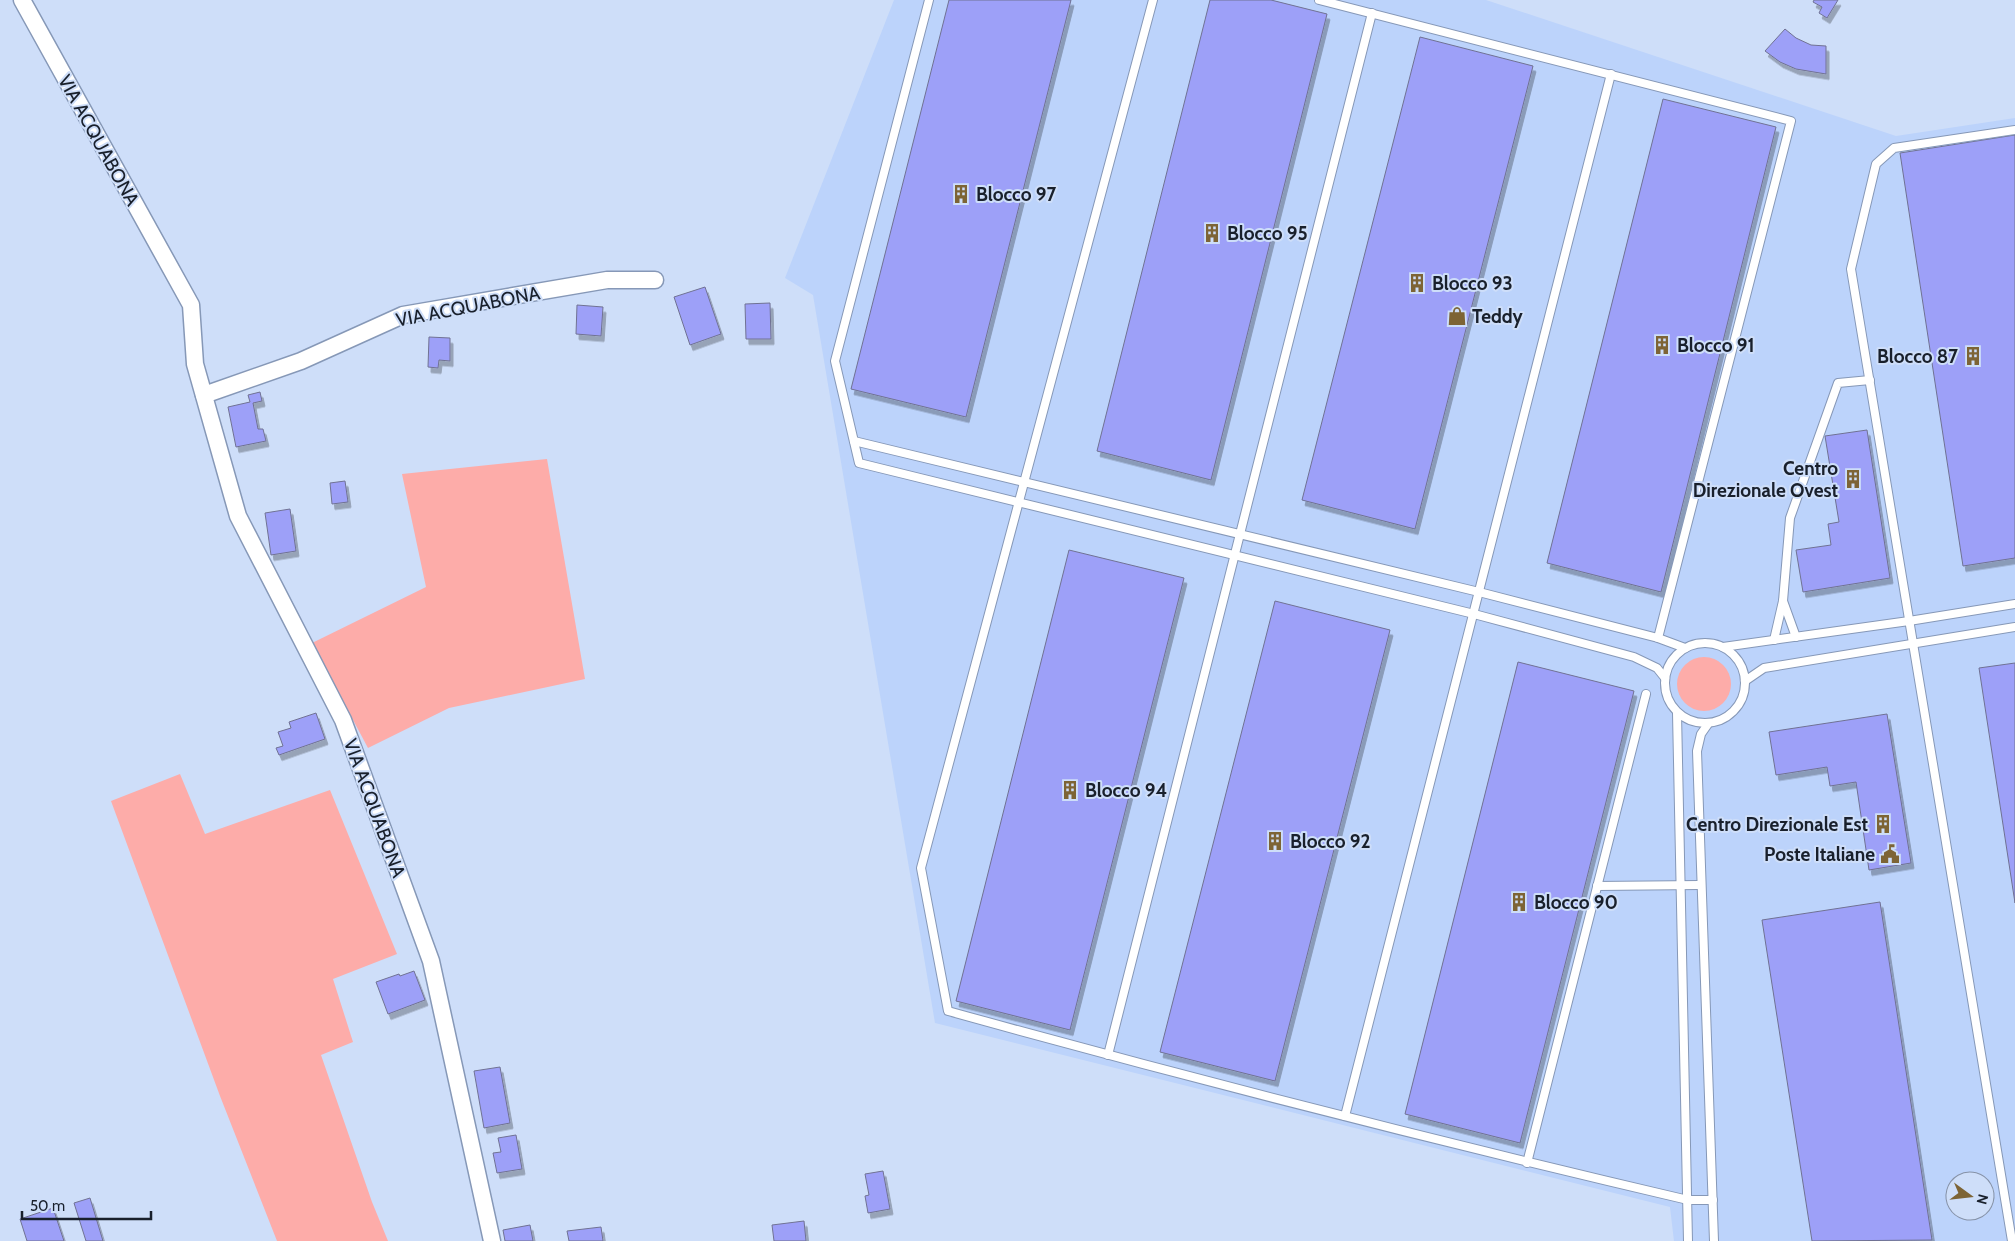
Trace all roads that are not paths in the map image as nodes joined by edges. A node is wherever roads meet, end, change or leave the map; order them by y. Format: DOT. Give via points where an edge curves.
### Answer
graph roads {
  1 [pos="22,0"];
  2 [pos="929,0"];
  3 [pos="1153,0"];
  4 [pos="1319,0"];
  5 [pos="1372,14"];
  6 [pos="1611,74"];
  7 [pos="2015,130"];
  8 [pos="655,280"];
  9 [pos="1870,380"];
  10 [pos="204,395"];
  11 [pos="854,440"];
  12 [pos="1024,482"];
  13 [pos="1019,502"];
  14 [pos="1240,534"];
  15 [pos="1235,555"];
  16 [pos="1479,592"];
  17 [pos="1783,601"];
  18 [pos="2015,604"];
  19 [pos="1474,614"];
  20 [pos="1909,621"];
  21 [pos="2015,626"];
  22 [pos="1796,637"];
  23 [pos="1658,638"];
  24 [pos="1774,640"];
  25 [pos="1913,643"];
  26 [pos="1723,647"];
  27 [pos="1685,648"];
  28 [pos="1665,678"];
  29 [pos="1745,680"];
  30 [pos="1646,694"];
  31 [pos="1677,713"];
  32 [pos="1708,724"];
  33 [pos="1680,884"];
  34 [pos="1700,885"];
  35 [pos="1597,886"];
  36 [pos="1108,1055"];
  37 [pos="1345,1116"];
  38 [pos="1527,1163"];
  39 [pos="1688,1200"];
  40 [pos="1713,1200"];
  41 [pos="492,1241"];
  42 [pos="1688,1241"];
  43 [pos="1714,1241"];
  44 [pos="2012,1241"];
  1 -- 10 [label="street, VIA ACQUABONA" via="191,305 195,364"];
  2 -- 11 [label="lane" via="835,361"];
  3 -- 12 [label="lane"];
  4 -- 5 [label="lane"];
  5 -- 6 [label="lane"];
  5 -- 14 [label="lane"];
  6 -- 16 [label="lane"];
  6 -- 23 [label="lane" via="1791,121"];
  7 -- 9 [label="lane" via="1894,148 1876,164 1851,269"];
  8 -- 10 [label="street, VIA ACQUABONA" via="607,280 403,315 301,361"];
  9 -- 17 [label="lane" via="1838,383 1790,518"];
  9 -- 20 [label="lane"];
  10 -- 41 [label="street, VIA ACQUABONA" via="238,516 343,720 431,961"];
  11 -- 12 [label="lane"];
  11 -- 13 [label="lane" via="859,463"];
  12 -- 13 [label="lane"];
  12 -- 14 [label="lane"];
  13 -- 15 [label="lane"];
  13 -- 36 [label="lane" via="921,868 948,1011"];
  14 -- 15 [label="lane"];
  14 -- 16 [label="lane"];
  15 -- 19 [label="lane"];
  15 -- 36 [label="lane"];
  16 -- 19 [label="lane"];
  16 -- 23 [label="lane"];
  17 -- 22 [label="lane"];
  17 -- 24 [label="lane"];
  18 -- 20 [label="lane"];
  19 -- 28 [label="lane" via="1634,657 1657,668"];
  19 -- 37 [label="lane"];
  20 -- 22 [label="lane"];
  20 -- 25 [label="lane"];
  21 -- 25 [label="lane"];
  22 -- 24 [label="lane"];
  23 -- 27 [label="lane"];
  24 -- 26 [label="lane"];
  25 -- 29 [label="lane" via="1764,668"];
  25 -- 44 [label="lane"];
  26 -- 27 [label="lane" via="1697,643"];
  26 -- 29 [label="lane" via="1742,667"];
  27 -- 28 [label="lane" via="1668,666"];
  28 -- 31 [label="lane" via="1665,691"];
  29 -- 32 [label="lane" via="1744,694 1738,707 1728,717"];
  30 -- 35 [label="lane"];
  31 -- 32 [label="lane" via="1688,720"];
  31 -- 33 [label="lane"];
  32 -- 34 [label="lane" via="1701,734 1697,751"];
  33 -- 34 [label="lane"];
  33 -- 35 [label="lane"];
  33 -- 39 [label="lane"];
  34 -- 40 [label="lane"];
  35 -- 38 [label="lane"];
  36 -- 37 [label="lane"];
  37 -- 38 [label="lane"];
  38 -- 39 [label="lane"];
  39 -- 40 [label="lane"];
  39 -- 42 [label="lane"];
  40 -- 43 [label="lane"];
}
